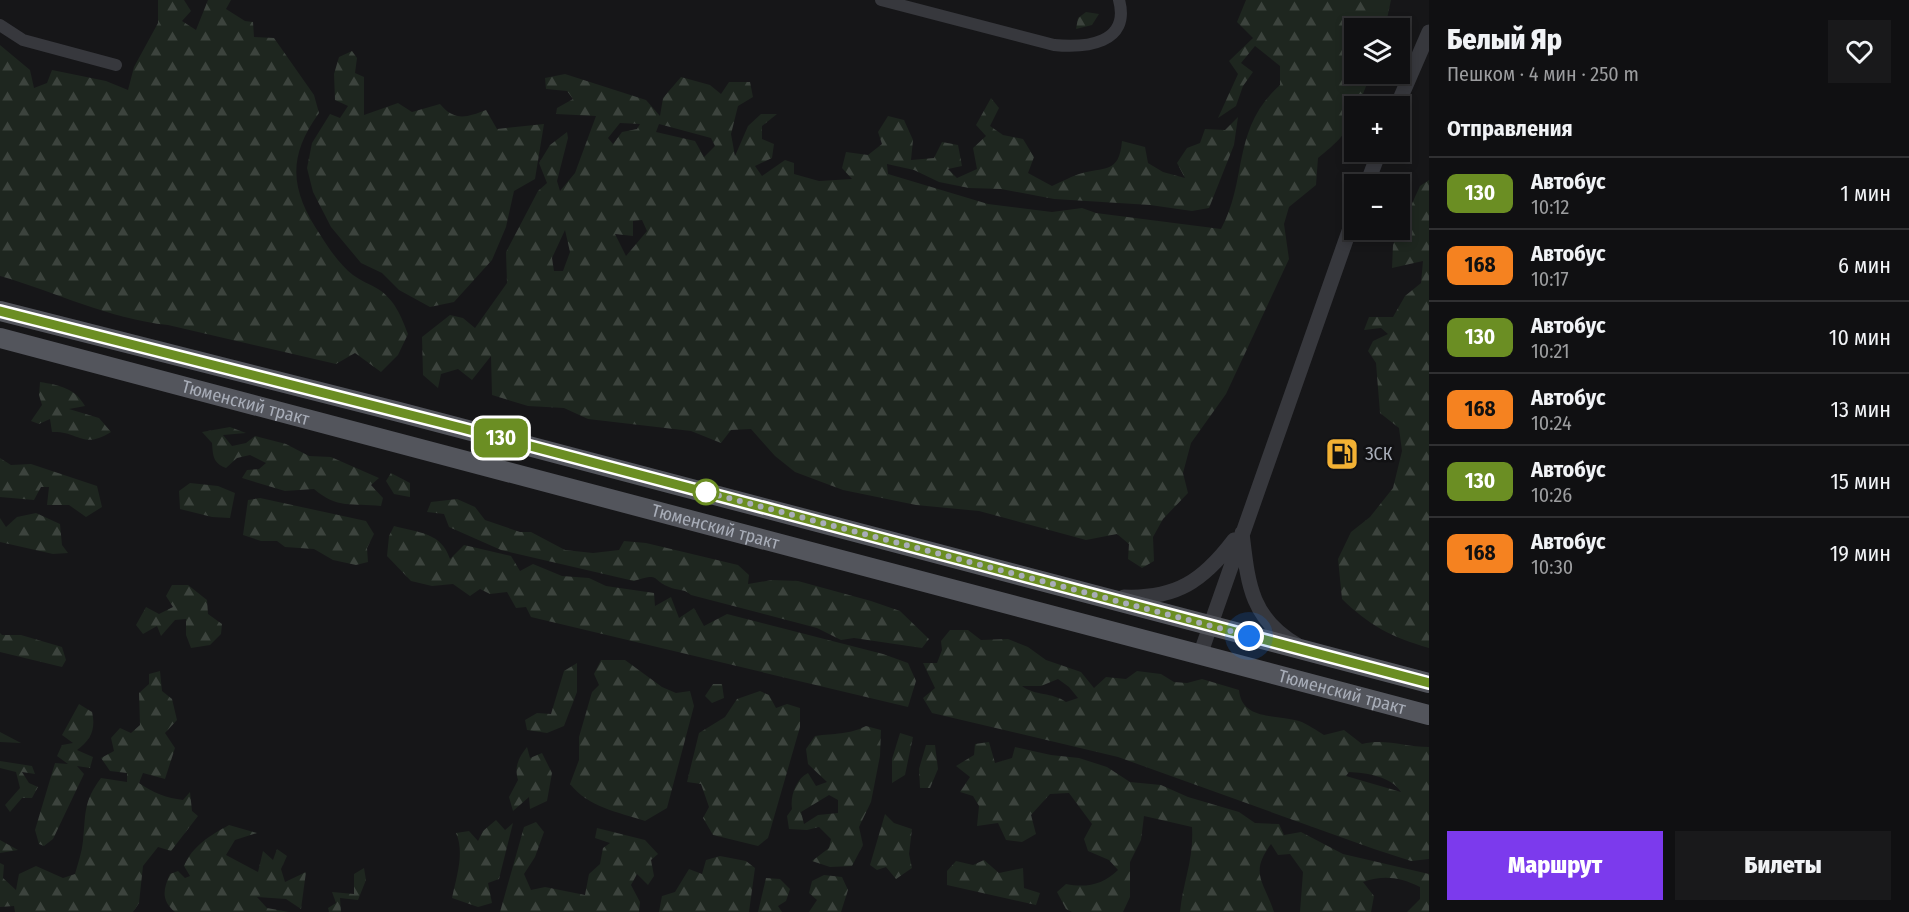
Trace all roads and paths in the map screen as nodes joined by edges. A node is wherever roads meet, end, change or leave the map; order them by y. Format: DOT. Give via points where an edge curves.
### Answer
graph roads {
  1 [pos="881,0"];
  2 [pos="1119,0"];
  3 [pos="0,25"];
  4 [pos="1429,32"];
  5 [pos="116,65"];
  6 [pos="1401,96"];
  7 [pos="1346,240"];
  8 [pos="0,311"];
  9 [pos="0,338"];
  10 [pos="1242,530"];
  11 [pos="1105,596"];
  12 [pos="1209,626"];
  13 [pos="1310,652"];
  14 [pos="1200,654"];
  15 [pos="1429,683"];
  16 [pos="1429,715"];
  1 -- 2 [label="street" via="1072,47 1088,46 1107,38 1121,18"];
  3 -- 5 [label="street" via="23,40"];
  4 -- 6 [label="street"];
  7 -- 10 [label="street"];
  8 -- 11 [label="main road, Тюменский тракт"];
  9 -- 14 [label="main road, Тюменский тракт"];
  10 -- 11 [label="street" via="1220,559 1198,579 1182,587 1149,598"];
  10 -- 12 [label="street"];
  10 -- 13 [label="street" via="1249,587 1257,606 1281,634"];
  11 -- 12 [label="main road, Тюменский тракт"];
  12 -- 13 [label="main road, Тюменский тракт"];
  12 -- 14 [label="street"];
  13 -- 15 [label="main road, Тюменский тракт"];
  14 -- 16 [label="main road, Тюменский тракт"];
}
